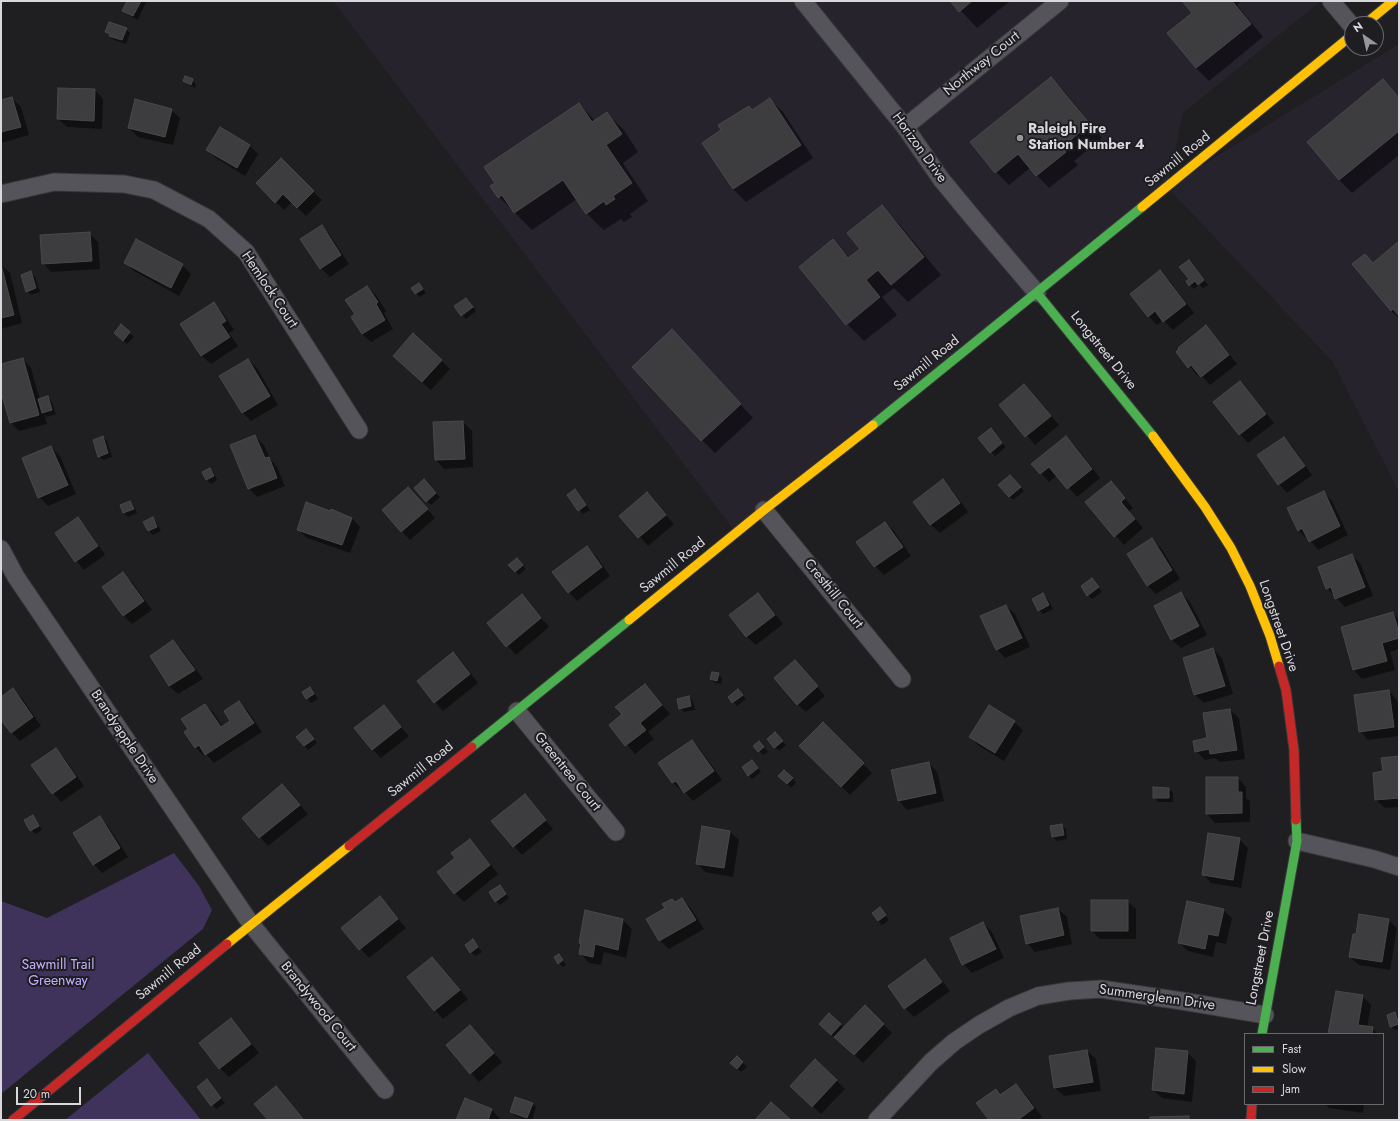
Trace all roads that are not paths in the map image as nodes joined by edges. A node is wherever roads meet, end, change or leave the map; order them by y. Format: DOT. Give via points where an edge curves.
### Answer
graph roads {
  1 [pos="803,1"];
  2 [pos="1060,1"];
  3 [pos="1331,1"];
  4 [pos="1393,1"];
  5 [pos="1344,16"];
  6 [pos="1375,16"];
  7 [pos="1344,42"];
  8 [pos="905,127"];
  9 [pos="1,194"];
  10 [pos="1037,293"];
  11 [pos="359,430"];
  12 [pos="764,510"];
  13 [pos="1,549"];
  14 [pos="902,679"];
  15 [pos="517,711"];
  16 [pos="616,832"];
  17 [pos="1297,841"];
  18 [pos="1399,867"];
  19 [pos="251,924"];
  20 [pos="1265,1015"];
  21 [pos="1262,1033"];
  22 [pos="385,1090"];
  23 [pos="1252,1105"];
  24 [pos="13,1120"];
  25 [pos="877,1120"];
  26 [pos="1251,1120"];
  1 -- 8 [label="street, Horizon Drive"];
  2 -- 8 [label="street, Northway Court"];
  3 -- 5 [label="street"];
  4 -- 6 [label="street"];
  7 -- 10 [label="street, Sawmill Road"];
  8 -- 10 [label="street, Horizon Drive" via="941,179"];
  9 -- 11 [label="street, Hemlock Court" via="54,182 124,184 154,190 209,219 246,252"];
  10 -- 12 [label="street, Sawmill Road"];
  10 -- 17 [label="street, Longstreet Drive" via="1164,450 1231,548 1250,586 1270,636 1286,690 1294,750"];
  12 -- 14 [label="street, Cresthill Court"];
  12 -- 15 [label="street, Sawmill Road"];
  13 -- 19 [label="street, Brandyapple Drive" via="16,577"];
  15 -- 16 [label="street, Greentree Court"];
  15 -- 19 [label="street, Sawmill Road"];
  17 -- 18 [label="street"];
  17 -- 20 [label="street, Longstreet Drive"];
  19 -- 22 [label="street, Brandywood Court"];
  19 -- 24 [label="street, Sawmill Road"];
  20 -- 21 [label="street, Longstreet Drive"];
  20 -- 25 [label="street, Summerglenn Drive" via="1101,989 1038,996 1009,1008 954,1042 931,1062"];
  23 -- 26 [label="street"];
}
